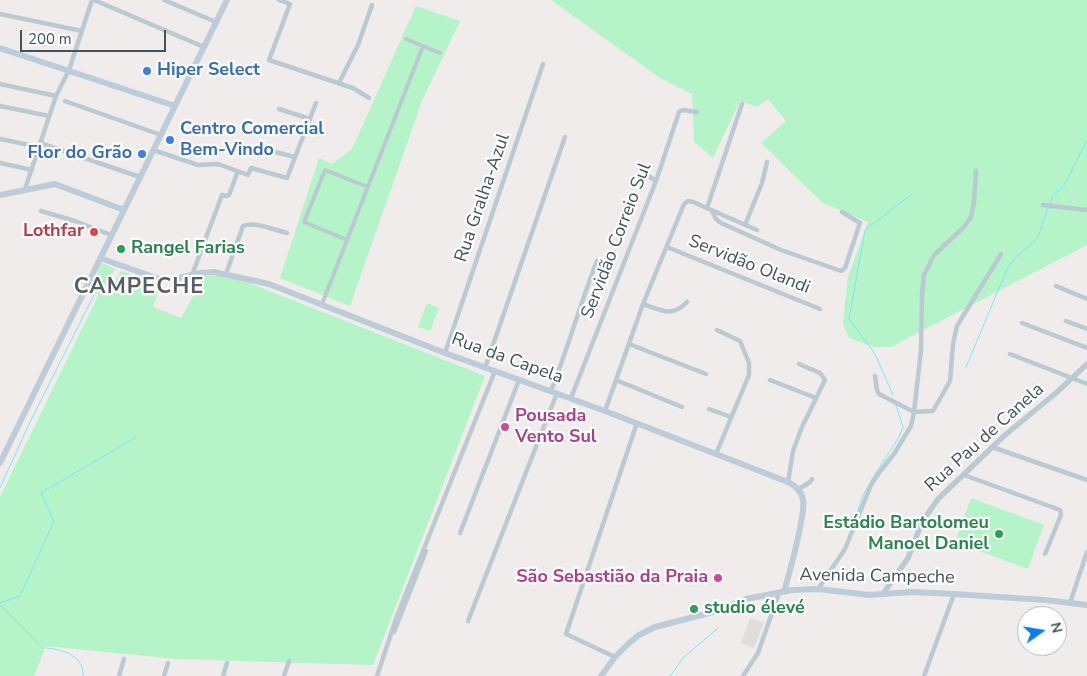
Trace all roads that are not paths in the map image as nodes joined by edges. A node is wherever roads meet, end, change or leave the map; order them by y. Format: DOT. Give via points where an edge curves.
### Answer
graph roads {
  1 [pos="93,0"];
  2 [pos="164,0"];
  3 [pos="227,0"];
  4 [pos="279,0"];
  5 [pos="290,2"];
  6 [pos="372,5"];
  7 [pos="0,14"];
  8 [pos="216,22"];
  9 [pos="82,31"];
  10 [pos="406,40"];
  11 [pos="423,46"];
  12 [pos="204,47"];
  13 [pos="0,48"];
  14 [pos="440,53"];
  15 [pos="543,64"];
  16 [pos="69,70"];
  17 [pos="339,83"];
  18 [pos="0,84"];
  19 [pos="56,96"];
  20 [pos="369,98"];
  21 [pos="64,101"];
  22 [pos="316,103"];
  23 [pos="742,104"];
  24 [pos="0,106"];
  25 [pos="175,106"];
  26 [pos="279,110"];
  27 [pos="697,112"];
  28 [pos="49,116"];
  29 [pos="310,119"];
  30 [pos="160,135"];
  31 [pos="565,137"];
  32 [pos="0,139"];
  33 [pos="39,145"];
  34 [pos="153,150"];
  35 [pos="275,152"];
  36 [pos="295,157"];
  37 [pos="768,162"];
  38 [pos="0,163"];
  39 [pos="32,170"];
  40 [pos="639,170"];
  41 [pos="238,171"];
  42 [pos="976,171"];
  43 [pos="140,177"];
  44 [pos="656,181"];
  45 [pos="368,187"];
  46 [pos="25,189"];
  47 [pos="0,195"];
  48 [pos="1047,206"];
  49 [pos="124,210"];
  50 [pos="710,210"];
  51 [pos="1087,210"];
  52 [pos="41,211"];
  53 [pos="842,212"];
  54 [pos="745,225"];
  55 [pos="757,230"];
  56 [pos="287,233"];
  57 [pos="111,235"];
  58 [pos="347,240"];
  59 [pos="667,247"];
  60 [pos="1001,254"];
  61 [pos="100,258"];
  62 [pos="597,261"];
  63 [pos="226,274"];
  64 [pos="192,275"];
  65 [pos="1056,286"];
  66 [pos="1087,299"];
  67 [pos="687,302"];
  68 [pos="322,304"];
  69 [pos="643,304"];
  70 [pos="820,309"];
  71 [pos="1066,321"];
  72 [pos="1022,323"];
  73 [pos="1087,329"];
  74 [pos="717,330"];
  75 [pos="629,344"];
  76 [pos="1087,348"];
  77 [pos="445,353"];
  78 [pos="1010,354"];
  79 [pos="799,364"];
  80 [pos="1087,364"];
  81 [pos="485,368"];
  82 [pos="495,372"];
  83 [pos="706,374"];
  84 [pos="875,376"];
  85 [pos="1072,378"];
  86 [pos="520,380"];
  87 [pos="616,380"];
  88 [pos="770,380"];
  89 [pos="1087,384"];
  90 [pos="554,392"];
  91 [pos="571,398"];
  92 [pos="816,398"];
  93 [pos="682,407"];
  94 [pos="709,409"];
  95 [pos="605,411"];
  96 [pos="914,412"];
  97 [pos="731,417"];
  98 [pos="637,423"];
  99 [pos="992,447"];
  100 [pos="716,454"];
  101 [pos="0,463"];
  102 [pos="964,475"];
  103 [pos="812,479"];
  104 [pos="1087,480"];
  105 [pos="788,482"];
  106 [pos="799,489"];
  107 [pos="460,533"];
  108 [pos="1087,552"];
  109 [pos="1045,554"];
  110 [pos="818,589"];
  111 [pos="782,592"];
  112 [pos="883,594"];
  113 [pos="954,594"];
  114 [pos="1070,603"];
  115 [pos="1087,605"];
  116 [pos="468,621"];
  117 [pos="615,657"];
  118 [pos="124,659"];
  119 [pos="289,662"];
  120 [pos="168,663"];
  121 [pos="227,663"];
  122 [pos="119,676"];
  123 [pos="164,676"];
  124 [pos="223,676"];
  125 [pos="284,676"];
  126 [pos="376,676"];
  127 [pos="601,676"];
  128 [pos="743,676"];
  129 [pos="924,676"];
  1 -- 9 [label="street"];
  1 -- 12 [label="street"];
  2 -- 8 [label="street"];
  3 -- 8 [label="main road"];
  4 -- 5 [label="street"];
  5 -- 17 [label="street" via="269,60"];
  6 -- 17 [label="street" via="358,45"];
  7 -- 9 [label="street"];
  8 -- 12 [label="main road"];
  9 -- 16 [label="street"];
  10 -- 11 [label="street"];
  11 -- 14 [label="street"];
  11 -- 45 [label="street"];
  12 -- 25 [label="main road"];
  13 -- 16 [label="main road"];
  15 -- 77 [label="street, Rua Gralha-Azul"];
  16 -- 19 [label="street"];
  16 -- 25 [label="main road"];
  17 -- 20 [label="street" via="357,89"];
  18 -- 19 [label="street"];
  19 -- 28 [label="street"];
  21 -- 30 [label="street"];
  22 -- 29 [label="street"];
  23 -- 50 [label="street"];
  24 -- 28 [label="street"];
  25 -- 30 [label="main road"];
  26 -- 29 [label="street"];
  27 -- 44 [label="street, Servidão Correio Sul" via="679,112"];
  28 -- 33 [label="street"];
  29 -- 36 [label="street"];
  30 -- 34 [label="main road"];
  31 -- 81 [label="street"];
  32 -- 33 [label="street"];
  33 -- 39 [label="street"];
  33 -- 43 [label="street"];
  34 -- 41 [label="street" via="198,165 215,163"];
  34 -- 43 [label="main road"];
  35 -- 36 [label="street"];
  36 -- 41 [label="street" via="287,178 251,168 248,175"];
  37 -- 54 [label="street"];
  38 -- 39 [label="street"];
  39 -- 46 [label="street"];
  40 -- 44 [label="street"];
  41 -- 64 [label="street" via="229,195 222,195"];
  42 -- 96 [label="street" via="971,216 934,256 924,275 922,338"];
  43 -- 49 [label="main road"];
  44 -- 91 [label="street, Servidão Correio Sul"];
  45 -- 58 [label="street"];
  45 -- 58 [label="street" via="325,170 304,222"];
  46 -- 47 [label="main road"];
  46 -- 49 [label="main road" via="58,185"];
  48 -- 51 [label="street"];
  49 -- 57 [label="main road"];
  50 -- 53 [label="street" via="721,223 781,250 841,271 845,268 860,223"];
  50 -- 54 [label="street"];
  50 -- 59 [label="street" via="686,202"];
  52 -- 57 [label="street"];
  54 -- 55 [label="street"];
  56 -- 63 [label="street" via="256,225 243,226"];
  57 -- 61 [label="main road"];
  58 -- 68 [label="street"];
  59 -- 69 [label="street"];
  59 -- 70 [label="street, Servidão Olandi"];
  60 -- 96 [label="street" via="957,326 947,387 933,411"];
  61 -- 64 [label="main road, Rua da Capela" via="159,279"];
  61 -- 101 [label="main road"];
  62 -- 90 [label="street"];
  63 -- 64 [label="main road, Rua da Capela" via="207,272"];
  63 -- 68 [label="main road, Rua da Capela" via="269,284"];
  65 -- 66 [label="street"];
  67 -- 69 [label="street" via="674,312"];
  68 -- 77 [label="main road, Rua da Capela"];
  69 -- 75 [label="street"];
  71 -- 73 [label="street"];
  72 -- 76 [label="street"];
  74 -- 97 [label="street" via="740,341 749,364 746,382"];
  75 -- 83 [label="street"];
  75 -- 87 [label="street"];
  77 -- 81 [label="main road, Rua da Capela"];
  78 -- 85 [label="street"];
  79 -- 92 [label="street" via="824,376"];
  80 -- 85 [label="street, Rua Pau de Canela"];
  81 -- 82 [label="main road, Rua da Capela"];
  82 -- 86 [label="main road, Rua da Capela"];
  82 -- 126 [label="street"];
  84 -- 96 [label="street" via="879,394"];
  85 -- 89 [label="street"];
  85 -- 99 [label="street, Rua Pau de Canela"];
  86 -- 90 [label="main road, Rua da Capela"];
  86 -- 107 [label="street"];
  87 -- 93 [label="street"];
  87 -- 95 [label="street"];
  88 -- 92 [label="street"];
  90 -- 91 [label="main road, Rua da Capela"];
  90 -- 116 [label="street"];
  91 -- 95 [label="main road, Rua da Capela"];
  92 -- 105 [label="street" via="793,451"];
  94 -- 97 [label="street"];
  95 -- 98 [label="main road, Rua da Capela"];
  96 -- 110 [label="street" via="907,435 867,493 843,554"];
  97 -- 100 [label="street"];
  98 -- 100 [label="main road, Rua da Capela"];
  98 -- 117 [label="street" via="566,634"];
  99 -- 102 [label="street, Rua Pau de Canela"];
  99 -- 104 [label="street"];
  100 -- 105 [label="main road, Rua da Capela"];
  102 -- 109 [label="street" via="1060,510 1061,515"];
  102 -- 112 [label="street, Rua Pau de Canela" via="933,505 922,522 908,558"];
  103 -- 106 [label="street"];
  105 -- 106 [label="main road, Rua da Capela"];
  106 -- 111 [label="main road" via="802,515"];
  108 -- 114 [label="street"];
  110 -- 111 [label="main road, Avenida Campeche"];
  110 -- 112 [label="main road, Avenida Campeche" via="850,594"];
  111 -- 117 [label="main road, Avenida Campeche" via="746,599 712,612 663,624 639,635"];
  111 -- 128 [label="street" via="758,653"];
  112 -- 113 [label="main road, Avenida Campeche"];
  113 -- 114 [label="main road, Avenida Campeche"];
  113 -- 129 [label="street"];
  114 -- 115 [label="main road, Avenida Campeche"];
  117 -- 127 [label="main road, Avenida Campeche"];
  118 -- 122 [label="street"];
  119 -- 125 [label="street"];
  120 -- 123 [label="street"];
  121 -- 124 [label="street"];
}
